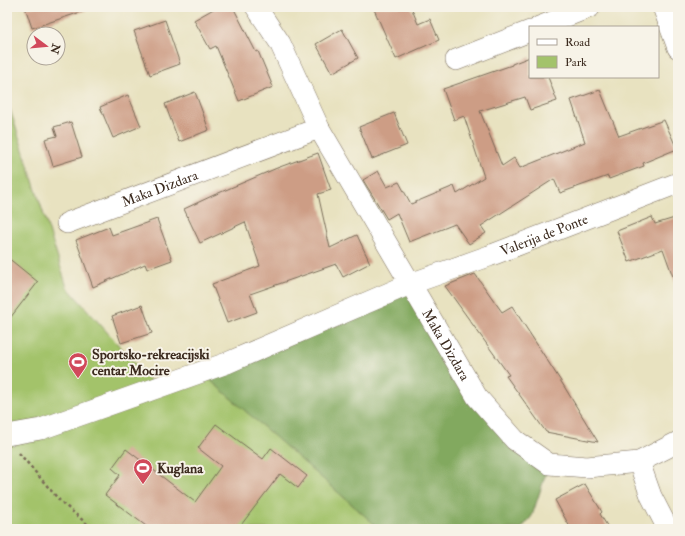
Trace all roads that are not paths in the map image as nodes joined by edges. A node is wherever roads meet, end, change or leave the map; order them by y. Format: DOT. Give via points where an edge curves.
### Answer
graph roads {
  1 [pos="256,7"];
  2 [pos="590,7"];
  3 [pos="663,7"];
  4 [pos="542,26"];
  5 [pos="529,31"];
  6 [pos="678,48"];
  7 [pos="456,60"];
  8 [pos="320,128"];
  9 [pos="678,183"];
  10 [pos="67,223"];
  11 [pos="410,284"];
  12 [pos="678,442"];
  13 [pos="12,443"];
  14 [pos="639,462"];
  15 [pos="668,529"];
  1 -- 8 [label="street, Maka Dizdara" via="280,43"];
  2 -- 4 [label="street"];
  3 -- 6 [label="street"];
  5 -- 7 [label="street"];
  8 -- 10 [label="street, Maka Dizdara"];
  8 -- 11 [label="street, Maka Dizdara"];
  9 -- 11 [label="street, Valerija de Ponte"];
  11 -- 13 [label="street, Valerija de Ponte" via="227,363 41,428"];
  11 -- 14 [label="street, Maka Dizdara" via="477,397 515,440 549,464 587,468"];
  12 -- 14 [label="street"];
  14 -- 15 [label="street" via="651,496"];
}
